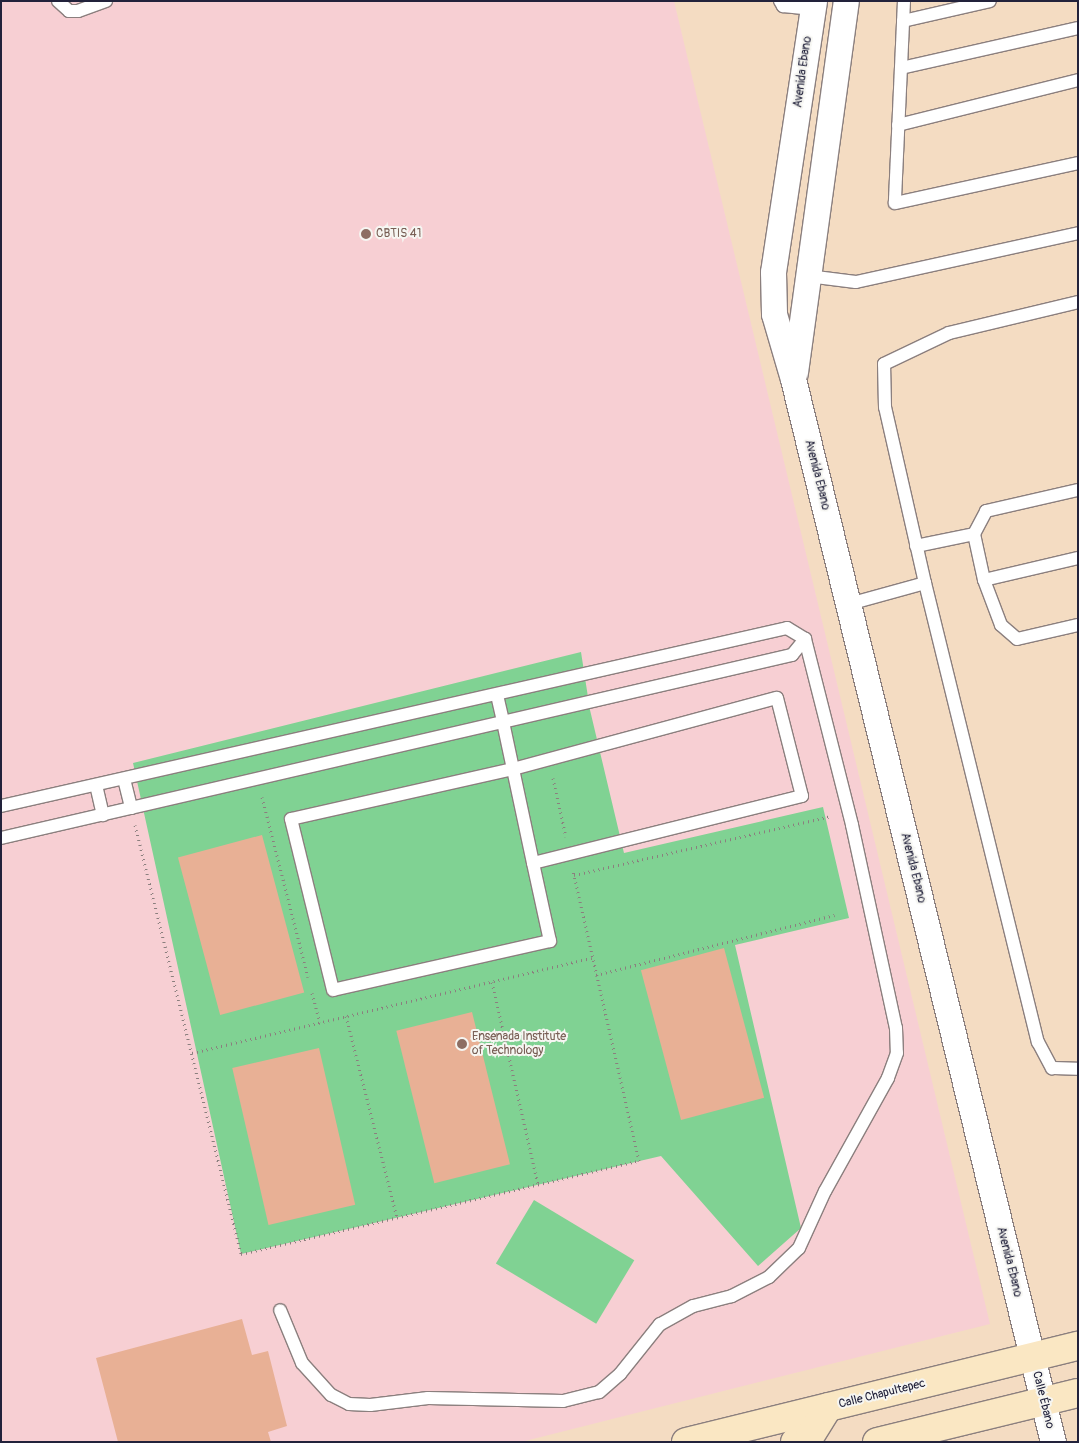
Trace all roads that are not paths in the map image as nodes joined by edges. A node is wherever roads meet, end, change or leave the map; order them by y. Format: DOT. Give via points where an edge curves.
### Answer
graph roads {
  1 [pos="58,1"];
  2 [pos="106,1"];
  3 [pos="780,1"];
  4 [pos="846,1"];
  5 [pos="904,1"];
  6 [pos="990,1"];
  7 [pos="813,5"];
  8 [pos="903,21"];
  9 [pos="1078,28"];
  10 [pos="901,68"];
  11 [pos="1078,80"];
  12 [pos="898,125"];
  13 [pos="1078,163"];
  14 [pos="1078,233"];
  15 [pos="808,276"];
  16 [pos="1078,302"];
  17 [pos="794,379"];
  18 [pos="1078,490"];
  19 [pos="974,534"];
  20 [pos="916,546"];
  21 [pos="1078,558"];
  22 [pos="984,580"];
  23 [pos="925,583"];
  24 [pos="849,604"];
  25 [pos="1078,625"];
  26 [pos="805,639"];
  27 [pos="497,695"];
  28 [pos="503,722"];
  29 [pos="513,769"];
  30 [pos="124,779"];
  31 [pos="96,785"];
  32 [pos="1,806"];
  33 [pos="131,808"];
  34 [pos="103,815"];
  35 [pos="1,838"];
  36 [pos="533,863"];
  37 [pos="1078,1069"];
  38 [pos="280,1310"];
  39 [pos="1078,1346"];
  40 [pos="1032,1357"];
  41 [pos="1078,1393"];
  42 [pos="1043,1402"];
  43 [pos="828,1407"];
  44 [pos="686,1442"];
  45 [pos="796,1442"];
  46 [pos="878,1442"];
  47 [pos="1053,1442"];
  1 -- 2 [label="lane" via="69,11 78,11"];
  3 -- 7 [label="lane" via="783,6"];
  4 -- 15 [label="street, Avenida Ebano"];
  5 -- 8 [label="lane"];
  6 -- 8 [label="lane"];
  7 -- 17 [label="street, Avenida Ebano" via="773,272 774,314"];
  8 -- 10 [label="lane"];
  9 -- 10 [label="lane"];
  10 -- 12 [label="lane"];
  11 -- 12 [label="lane"];
  12 -- 13 [label="lane" via="895,203"];
  14 -- 15 [label="lane" via="856,282"];
  15 -- 17 [label="street, Avenida Ebano"];
  16 -- 20 [label="lane" via="949,332 884,364 885,407"];
  17 -- 24 [label="street, Avenida Ebano"];
  18 -- 19 [label="lane" via="986,511"];
  19 -- 20 [label="lane"];
  19 -- 22 [label="lane"];
  20 -- 23 [label="lane"];
  21 -- 22 [label="lane"];
  22 -- 25 [label="lane" via="1001,625 1017,639"];
  23 -- 24 [label="lane"];
  23 -- 37 [label="lane" via="1038,1042 1052,1068"];
  24 -- 40 [label="street, Avenida Ebano"];
  26 -- 27 [label="lane" via="787,628"];
  26 -- 28 [label="lane" via="792,655"];
  26 -- 38 [label="lane" via="849,812 896,1028 897,1053 880,1093 825,1191 799,1248 769,1276 732,1296 694,1306 660,1324 620,1374 599,1392 563,1401 453,1398 349,1404 331,1395 302,1363"];
  27 -- 28 [label="lane"];
  27 -- 30 [label="lane"];
  28 -- 29 [label="lane"];
  28 -- 33 [label="lane"];
  29 -- 36 [label="lane"];
  29 -- 36 [label="lane" via="777,698 802,796"];
  29 -- 36 [label="lane" via="291,820 333,990 550,941"];
  30 -- 31 [label="lane"];
  30 -- 33 [label="lane"];
  31 -- 32 [label="lane"];
  31 -- 34 [label="lane"];
  33 -- 34 [label="lane"];
  34 -- 35 [label="lane"];
  39 -- 40 [label="main road, Calle Chapultepec"];
  40 -- 42 [label="street, Calle Ébano"];
  40 -- 43 [label="main road, Calle Chapultepec"];
  41 -- 42 [label="main road"];
  42 -- 46 [label="main road"];
  42 -- 47 [label="street, Calle Ébano"];
  43 -- 44 [label="main road, Calle Chapultepec"];
  43 -- 45 [label="main road" via="810,1436"];
}
